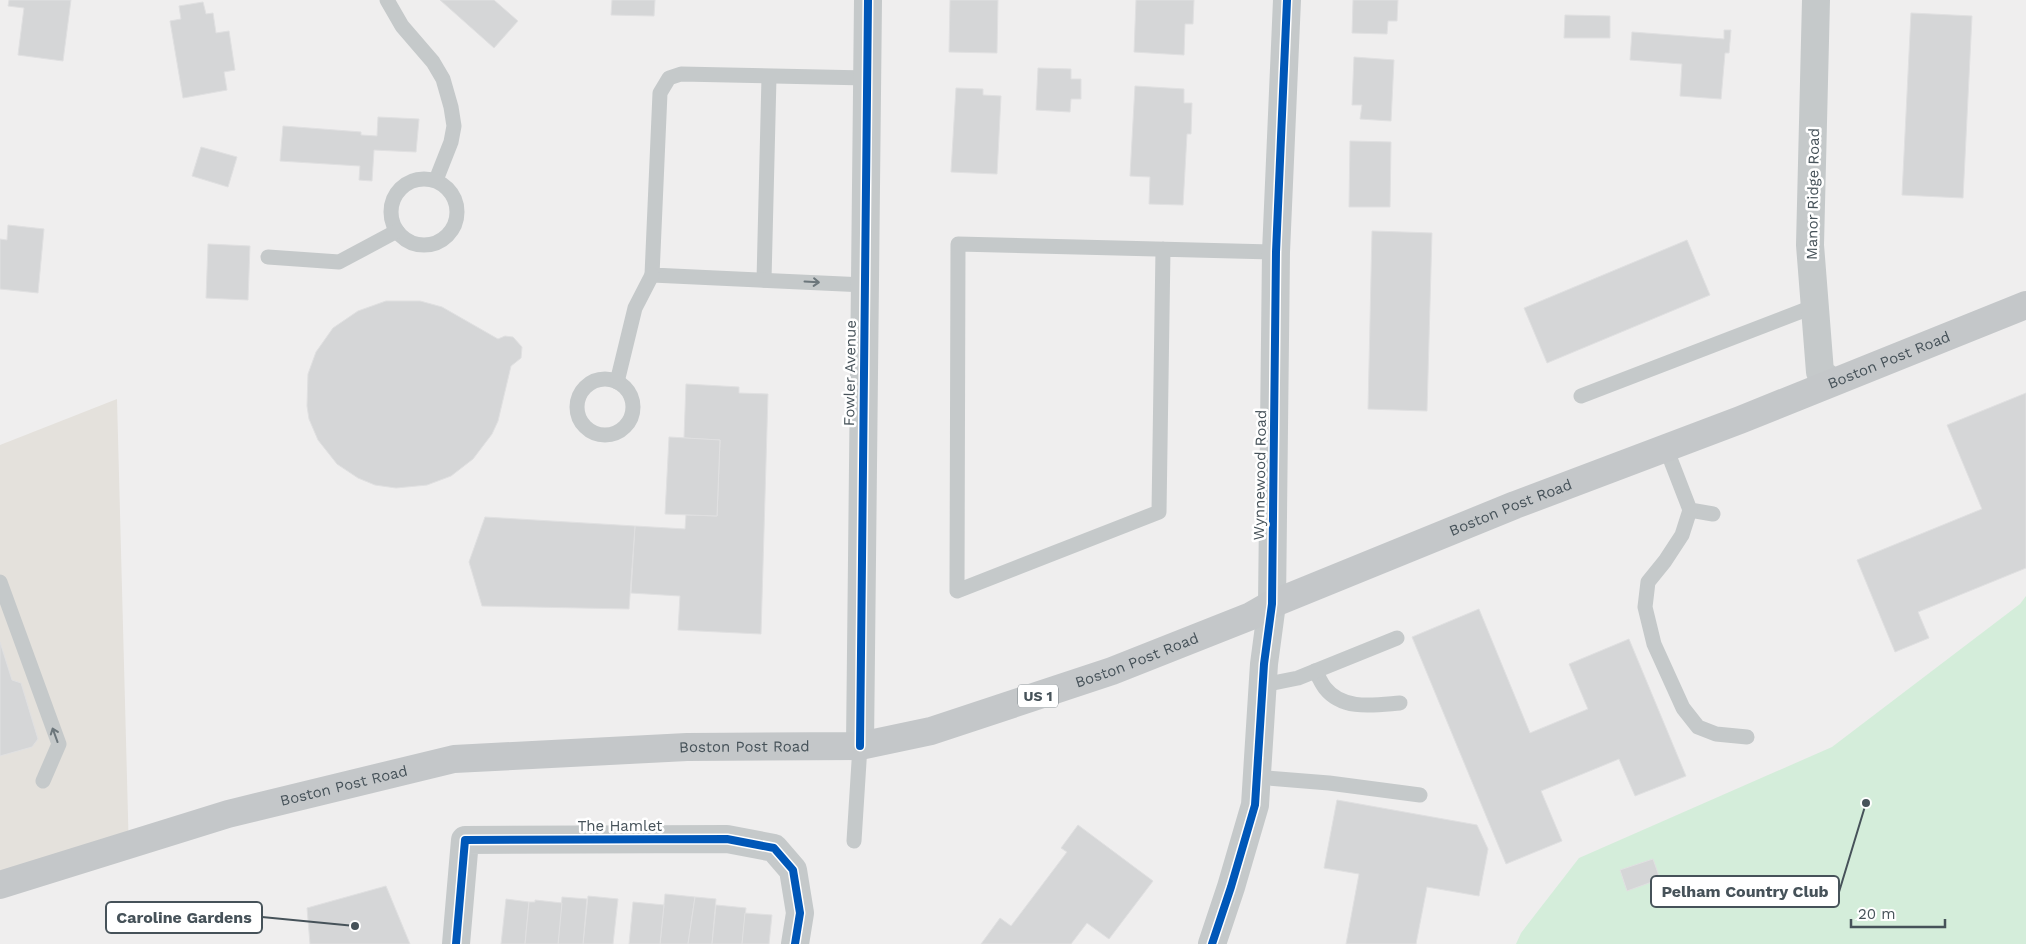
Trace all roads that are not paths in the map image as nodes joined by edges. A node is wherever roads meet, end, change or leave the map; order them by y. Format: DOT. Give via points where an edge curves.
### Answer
graph roads {
  1 [pos="387,0"];
  2 [pos="868,0"];
  3 [pos="1288,0"];
  4 [pos="1816,0"];
  5 [pos="769,77"];
  6 [pos="867,78"];
  7 [pos="436,180"];
  8 [pos="397,231"];
  9 [pos="1163,249"];
  10 [pos="1276,252"];
  11 [pos="268,257"];
  12 [pos="652,274"];
  13 [pos="764,280"];
  14 [pos="865,285"];
  15 [pos="2026,305"];
  16 [pos="1815,306"];
  17 [pos="618,382"];
  18 [pos="1832,382"];
  19 [pos="1581,396"];
  20 [pos="1666,448"];
  21 [pos="1690,510"];
  22 [pos="1713,514"];
  23 [pos="0,582"];
  24 [pos="1272,604"];
  25 [pos="1397,638"];
  26 [pos="1315,671"];
  27 [pos="1263,685"];
  28 [pos="1400,703"];
  29 [pos="1747,737"];
  30 [pos="860,746"];
  31 [pos="1256,777"];
  32 [pos="43,780"];
  33 [pos="1420,795"];
  34 [pos="854,841"];
  35 [pos="0,885"];
  36 [pos="456,944"];
  37 [pos="795,944"];
  38 [pos="1212,944"];
  1 -- 7 [label="lane" via="402,26 433,62 443,79 451,106 454,126 451,142"];
  2 -- 6 [label="street, Fowler Avenue"];
  3 -- 10 [label="street, Wynnewood Road"];
  4 -- 16 [label="street, Manor Ridge Road" via="1810,245"];
  5 -- 6 [label="lane"];
  5 -- 12 [label="lane" via="681,74 669,78 660,93"];
  5 -- 13 [label="lane"];
  6 -- 14 [label="street, Fowler Avenue"];
  7 -- 8 [label="lane" via="415,180 398,192 391,211"];
  7 -- 8 [label="lane" via="453,195 457,206 454,228 446,237 425,245 404,238"];
  8 -- 11 [label="lane" via="339,262"];
  9 -- 9 [label="lane" via="958,244 957,591 1160,512"];
  9 -- 10 [label="lane"];
  10 -- 24 [label="street, Wynnewood Road"];
  12 -- 13 [label="lane"];
  12 -- 17 [label="lane" via="635,308"];
  13 -- 14 [label="lane, one-way"];
  14 -- 30 [label="street, Fowler Avenue"];
  15 -- 18 [label="main road, Boston Post Road / US 1"];
  16 -- 18 [label="street, Manor Ridge Road" via="1820,372"];
  16 -- 19 [label="lane"];
  18 -- 20 [label="main road, Boston Post Road / US 1"];
  20 -- 21 [label="lane"];
  20 -- 24 [label="main road, Boston Post Road / US 1" via="1515,505"];
  21 -- 22 [label="lane"];
  21 -- 29 [label="lane" via="1682,535 1648,582 1645,607 1654,644 1684,708 1698,727 1716,734"];
  32 -- 23 [label="lane, one-way" via="58,744"];
  24 -- 27 [label="street, Wynnewood Road"];
  24 -- 30 [label="main road, Boston Post Road / US 1" via="1251,616 1112,671 932,731"];
  25 -- 26 [label="lane"];
  26 -- 27 [label="lane"];
  26 -- 28 [label="lane" via="1326,690 1342,702 1368,705"];
  27 -- 31 [label="street, Wynnewood Road"];
  30 -- 34 [label="lane"];
  30 -- 35 [label="main road, Boston Post Road / US 1" via="687,746 454,758 228,814"];
  31 -- 33 [label="lane"];
  31 -- 38 [label="street, Wynnewood Road" via="1255,805"];
  36 -- 37 [label="street, The Hamlet" via="466,840 726,839 774,848 793,870 800,913"];
}
